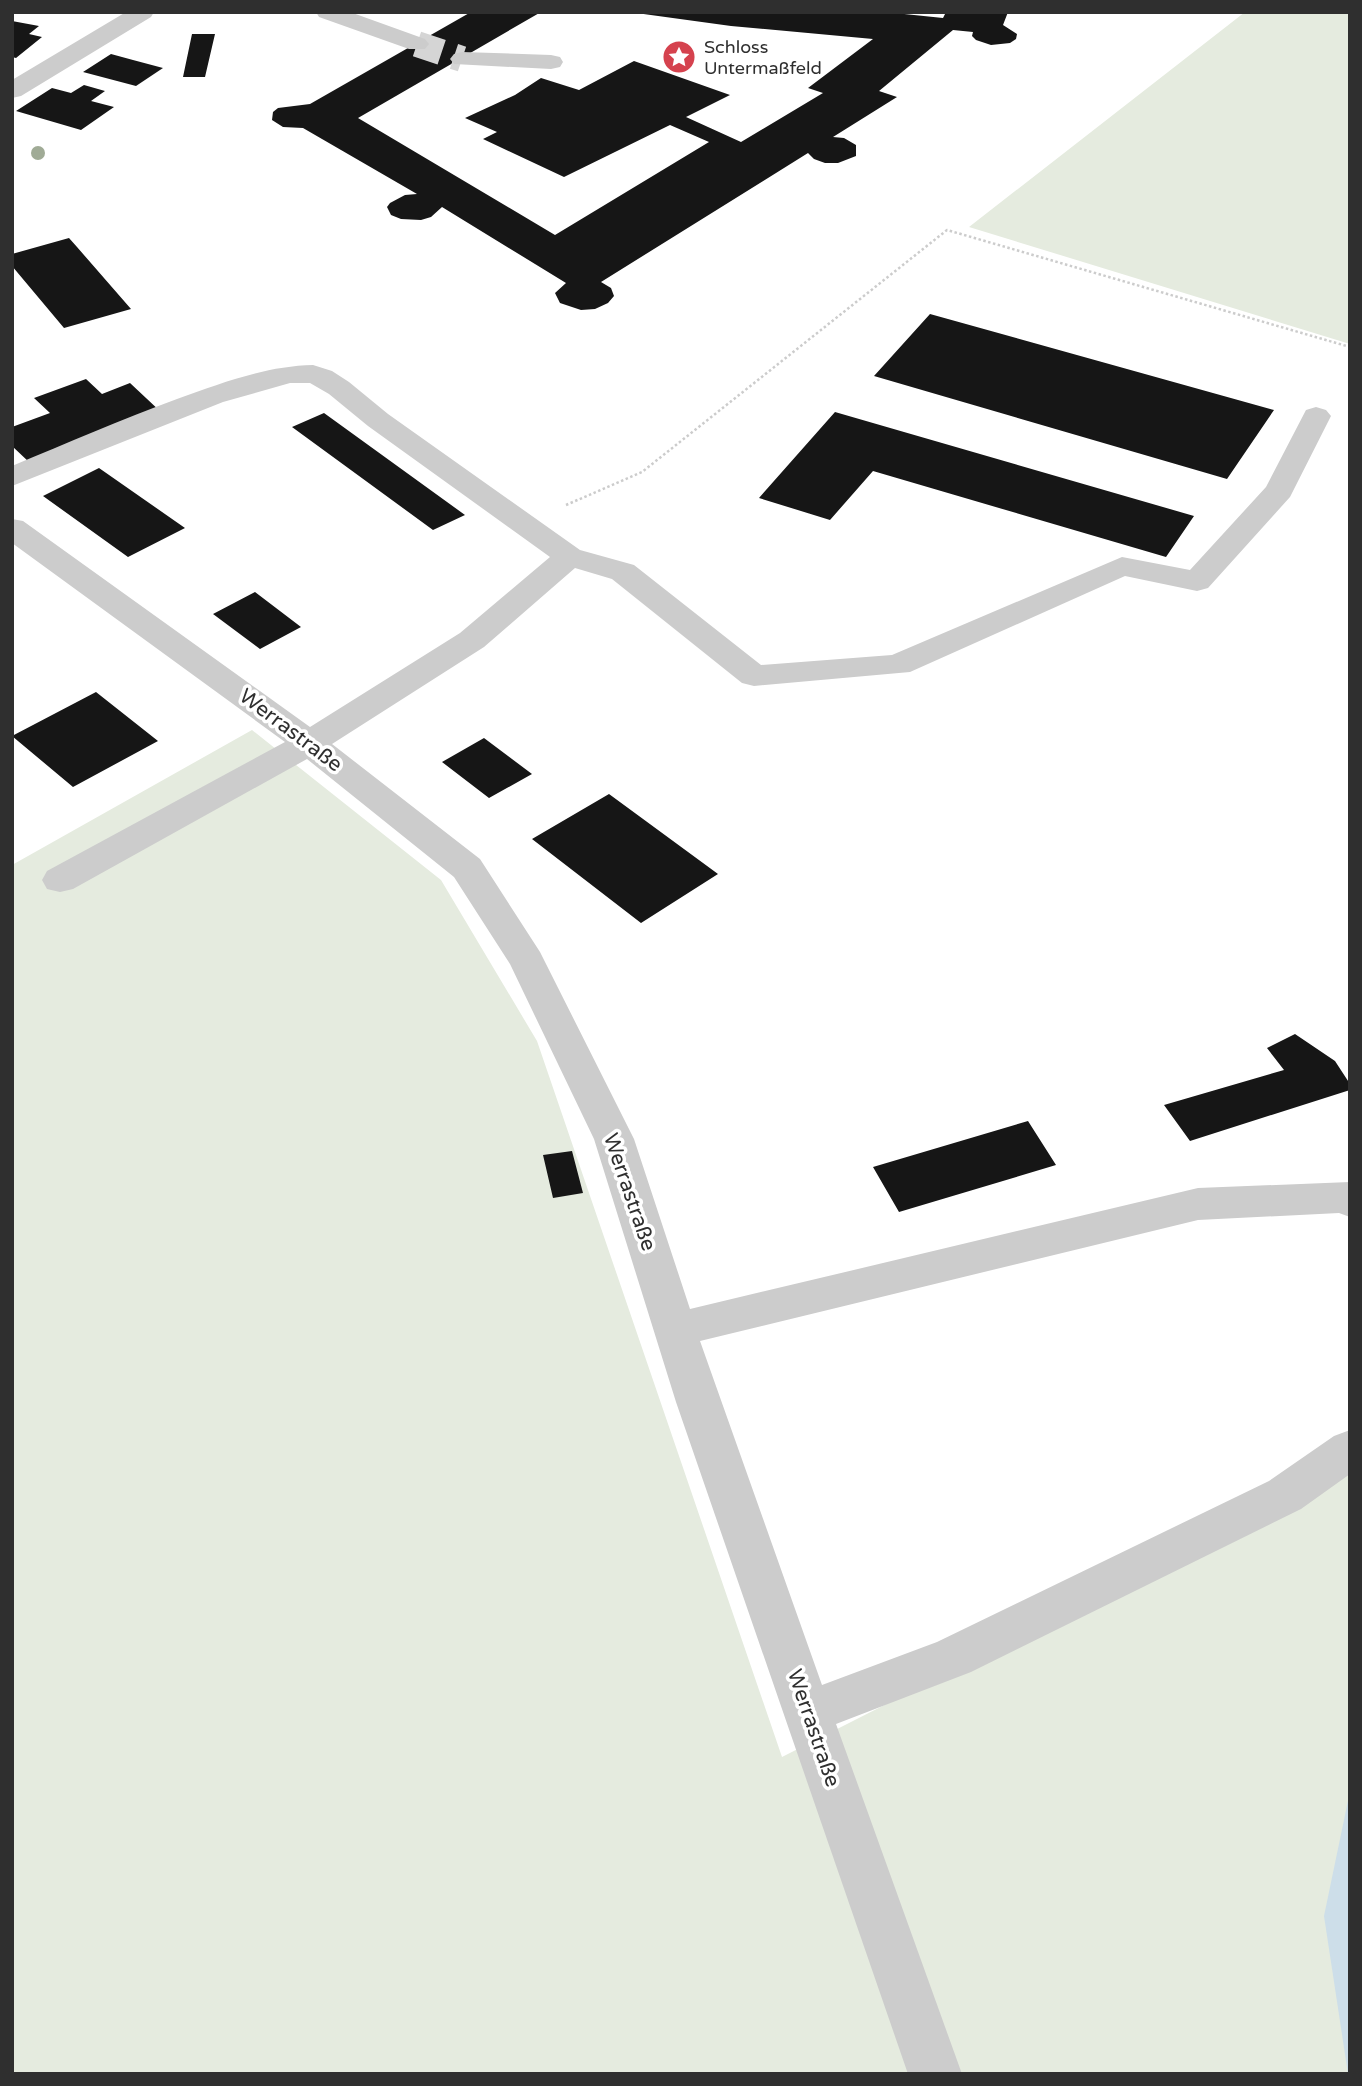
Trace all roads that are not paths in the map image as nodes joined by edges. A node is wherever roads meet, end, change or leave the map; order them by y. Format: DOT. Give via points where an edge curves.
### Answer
graph roads {
  1 [pos="143,12"];
  2 [pos="327,12"];
  3 [pos="417,44"];
  4 [pos="462,59"];
  5 [pos="551,62"];
  6 [pos="12,91"];
  7 [pos="1316,416"];
  8 [pos="12,477"];
  9 [pos="12,527"];
  10 [pos="569,557"];
  11 [pos="309,743"];
  12 [pos="60,880"];
  13 [pos="1350,1201"];
  14 [pos="675,1330"];
  15 [pos="1350,1449"];
  16 [pos="809,1712"];
  17 [pos="935,2074"];
  1 -- 6 [label="street"];
  2 -- 3 [label="street"];
  4 -- 5 [label="street"];
  7 -- 10 [label="street" via="1279,491 1197,581 1122,566 898,665 754,676 623,572"];
  8 -- 10 [label="street" via="234,387 312,373 332,383"];
  9 -- 11 [label="street, Werrastraße"];
  10 -- 11 [label="street" via="472,640"];
  11 -- 12 [label="street"];
  11 -- 14 [label="street, Werrastraße" via="467,868 527,961 614,1139"];
  13 -- 14 [label="street" via="1347,1197 1198,1204"];
  14 -- 16 [label="street, Werrastraße"];
  15 -- 16 [label="street" via="1285,1495 967,1651"];
  16 -- 17 [label="street, Werrastraße"];
}
